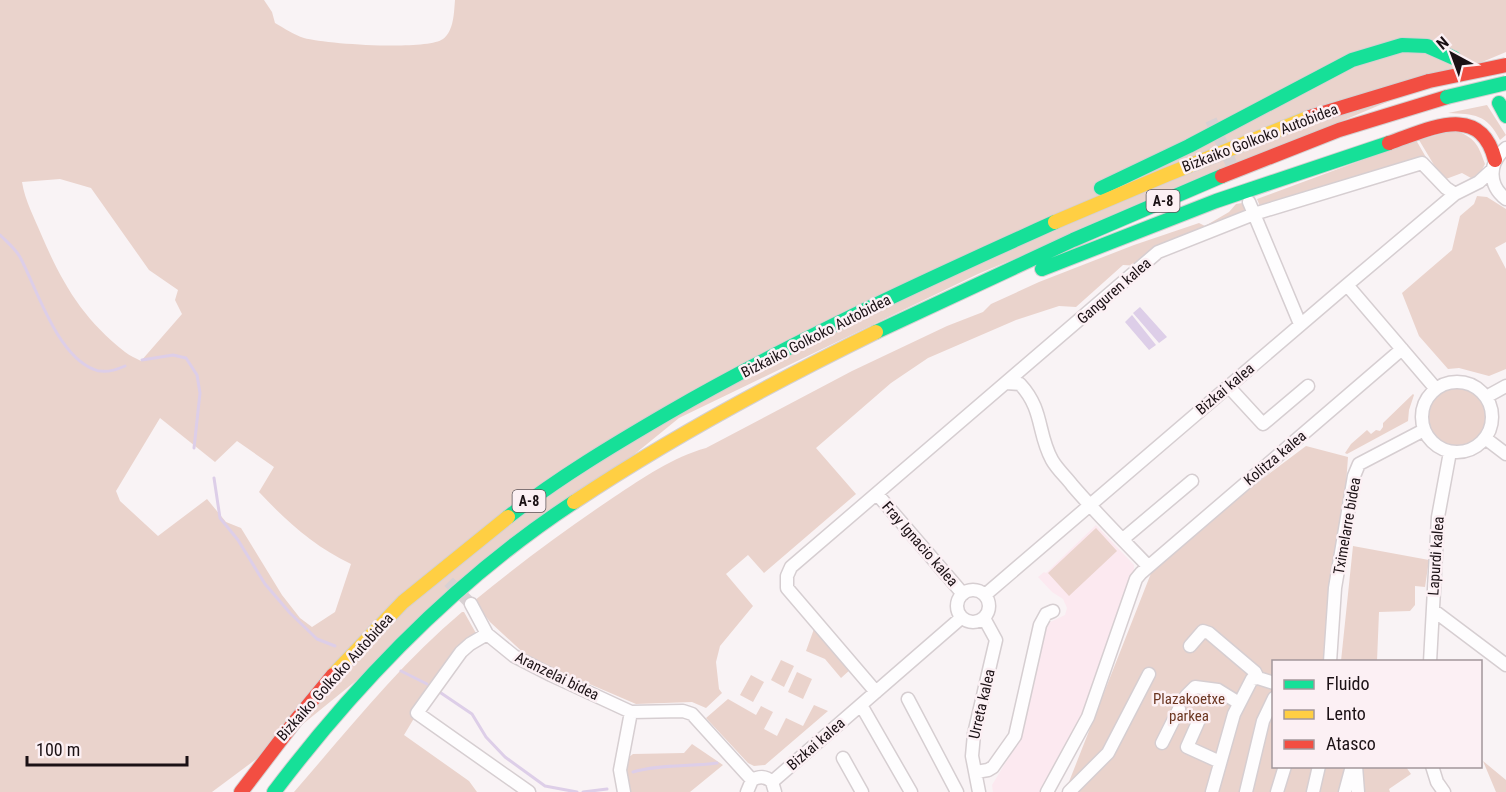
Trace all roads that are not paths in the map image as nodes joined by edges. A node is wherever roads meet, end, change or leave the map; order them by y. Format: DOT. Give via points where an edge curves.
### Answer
graph roads {
  1 [pos="1454,58"];
  2 [pos="1506,65"];
  3 [pos="1506,83"];
  4 [pos="1499,103"];
  5 [pos="1506,116"];
  6 [pos="1506,148"];
  7 [pos="1494,165"];
  8 [pos="1468,188"];
  9 [pos="1497,190"];
  10 [pos="1455,194"];
  11 [pos="1506,199"];
  12 [pos="1251,208"];
  13 [pos="1347,285"];
  14 [pos="888,299"];
  15 [pos="1300,324"];
  16 [pos="887,327"];
  17 [pos="1402,349"];
  18 [pos="1006,383"];
  19 [pos="1228,386"];
  20 [pos="1308,386"];
  21 [pos="1506,386"];
  22 [pos="1436,389"];
  23 [pos="1486,397"];
  24 [pos="1424,430"];
  25 [pos="1485,438"];
  26 [pos="1450,452"];
  27 [pos="1506,454"];
  28 [pos="1192,481"];
  29 [pos="877,494"];
  30 [pos="1089,504"];
  31 [pos="1123,539"];
  32 [pos="1148,566"];
  33 [pos="963,594"];
  34 [pos="985,595"];
  35 [pos="471,604"];
  36 [pos="1433,610"];
  37 [pos="1053,611"];
  38 [pos="961,618"];
  39 [pos="984,618"];
  40 [pos="487,634"];
  41 [pos="1190,646"];
  42 [pos="1330,660"];
  43 [pos="1430,660"];
  44 [pos="1506,665"];
  45 [pos="1149,674"];
  46 [pos="1258,678"];
  47 [pos="1272,682"];
  48 [pos="876,692"];
  49 [pos="1186,696"];
  50 [pos="908,699"];
  51 [pos="1272,702"];
  52 [pos="1239,703"];
  53 [pos="861,705"];
  54 [pos="1179,709"];
  55 [pos="631,712"];
  56 [pos="1199,720"];
  57 [pos="1162,743"];
  58 [pos="843,758"];
  59 [pos="1220,762"];
  60 [pos="1284,768"];
  61 [pos="1319,768"];
  62 [pos="1353,768"];
  63 [pos="1354,768"];
  64 [pos="1433,768"];
  65 [pos="976,772"];
  66 [pos="749,786"];
  67 [pos="774,787"];
  68 [pos="976,790"];
  69 [pos="241,792"];
  70 [pos="274,792"];
  71 [pos="529,792"];
  72 [pos="624,792"];
  73 [pos="862,792"];
  74 [pos="911,792"];
  75 [pos="957,792"];
  76 [pos="1047,792"];
  77 [pos="1069,792"];
  78 [pos="1212,792"];
  79 [pos="1246,792"];
  80 [pos="1277,792"];
  81 [pos="1313,792"];
  82 [pos="1346,792"];
  83 [pos="1358,792"];
  84 [pos="1444,792"];
  1 -- 14 [label="highway" via="1426,46 1402,45 1352,60 1189,146 984,244"];
  2 -- 14 [label="highway, Bizkaiko Golkoko Autobidea / A-8, bridge" via="1430,81 1326,111 1055,222"];
  3 -- 16 [label="highway, Bizkaiko Golkoko Autobidea / A-8, bridge" via="1351,126 1197,186"];
  4 -- 5 [label="highway"];
  6 -- 7 [label="street, Bizkai kalea"];
  7 -- 8 [label="street, Bizkai kalea" via="1486,177"];
  7 -- 9 [label="street"];
  7 -- 16 [label="highway" via="1484,134 1465,124 1451,123 1216,201 1055,263 967,302"];
  8 -- 9 [label="street, Bizkai kalea" via="1485,186"];
  8 -- 10 [label="street, Bizkai kalea"];
  9 -- 11 [label="street"];
  10 -- 12 [label="street, Ganguren kalea" via="1422,163"];
  10 -- 13 [label="street, Bizkai kalea"];
  12 -- 15 [label="street"];
  12 -- 18 [label="street, Ganguren kalea" via="1158,252"];
  13 -- 15 [label="street, Bizkai kalea"];
  13 -- 17 [label="street"];
  14 -- 69 [label="highway, Bizkaiko Golkoko Autobidea / A-8" via="660,417 572,470 498,523 399,606 345,661 278,740"];
  15 -- 19 [label="street, Bizkai kalea"];
  16 -- 70 [label="highway, Bizkaiko Golkoko Autobidea / A-8" via="662,447 587,493 516,544 419,627 367,678"];
  17 -- 22 [label="street"];
  17 -- 32 [label="street, Kolitza kalea"];
  18 -- 29 [label="street, Ganguren kalea"];
  18 -- 30 [label="street" via="1020,384 1030,395 1052,461"];
  19 -- 20 [label="street" via="1263,424"];
  19 -- 30 [label="street, Bizkai kalea"];
  21 -- 23 [label="street"];
  22 -- 23 [label="street" via="1457,382 1478,389"];
  22 -- 24 [label="street" via="1423,407"];
  23 -- 25 [label="street" via="1492,419"];
  24 -- 26 [label="street" via="1438,448"];
  24 -- 42 [label="street, Tximelarre bidea" via="1359,464 1354,476 1335,588"];
  25 -- 26 [label="street" via="1473,449"];
  25 -- 27 [label="street"];
  26 -- 36 [label="street, Lapurdi kalea" via="1438,517"];
  28 -- 31 [label="street"];
  29 -- 33 [label="street, Fray Ignacio kalea"];
  29 -- 48 [label="street, Ganguren kalea" via="791,567 787,576 788,588"];
  30 -- 31 [label="street"];
  30 -- 34 [label="street, Bizkai kalea"];
  31 -- 32 [label="street"];
  32 -- 76 [label="street, Kolitza kalea" via="1136,579 1088,717"];
  33 -- 34 [label="street" via="977,590"];
  33 -- 38 [label="street" via="957,608"];
  34 -- 39 [label="street" via="989,609"];
  35 -- 40 [label="street, Aranzelai bidea"];
  36 -- 43 [label="street, Lapurdi kalea"];
  36 -- 44 [label="street"];
  37 -- 65 [label="street" via="1042,619 1015,735 993,766"];
  38 -- 39 [label="street" via="975,622"];
  38 -- 48 [label="street, Bizkai kalea"];
  39 -- 65 [label="street, Urreta kalea" via="996,640 974,734 972,756"];
  40 -- 55 [label="street, Aranzelai bidea" via="514,656"];
  40 -- 71 [label="street" via="461,652 417,713"];
  41 -- 46 [label="street" via="1203,631 1209,633"];
  45 -- 77 [label="street" via="1108,753"];
  46 -- 47 [label="street"];
  46 -- 52 [label="street" via="1252,679"];
  48 -- 53 [label="street, Bizkai kalea"];
  49 -- 52 [label="street" via="1195,687 1218,690"];
  50 -- 75 [label="street"];
  51 -- 79 [label="street" via="1263,721"];
  52 -- 59 [label="street"];
  53 -- 67 [label="street, Bizkai kalea"];
  53 -- 74 [label="street"];
  54 -- 57 [label="street"];
  55 -- 66 [label="street, Aranzelai bidea" via="692,714"];
  55 -- 72 [label="street" via="620,770"];
  56 -- 59 [label="street" via="1187,747"];
  58 -- 73 [label="street, Bizkai kalea"];
  59 -- 78 [label="street"];
  60 -- 80 [label="street"];
  61 -- 81 [label="street"];
  62 -- 82 [label="street"];
  63 -- 83 [label="street"];
  64 -- 84 [label="street"];
  65 -- 68 [label="street, Urreta kalea"];
  66 -- 67 [label="street, Bizkai kalea" via="765,777"];
}
